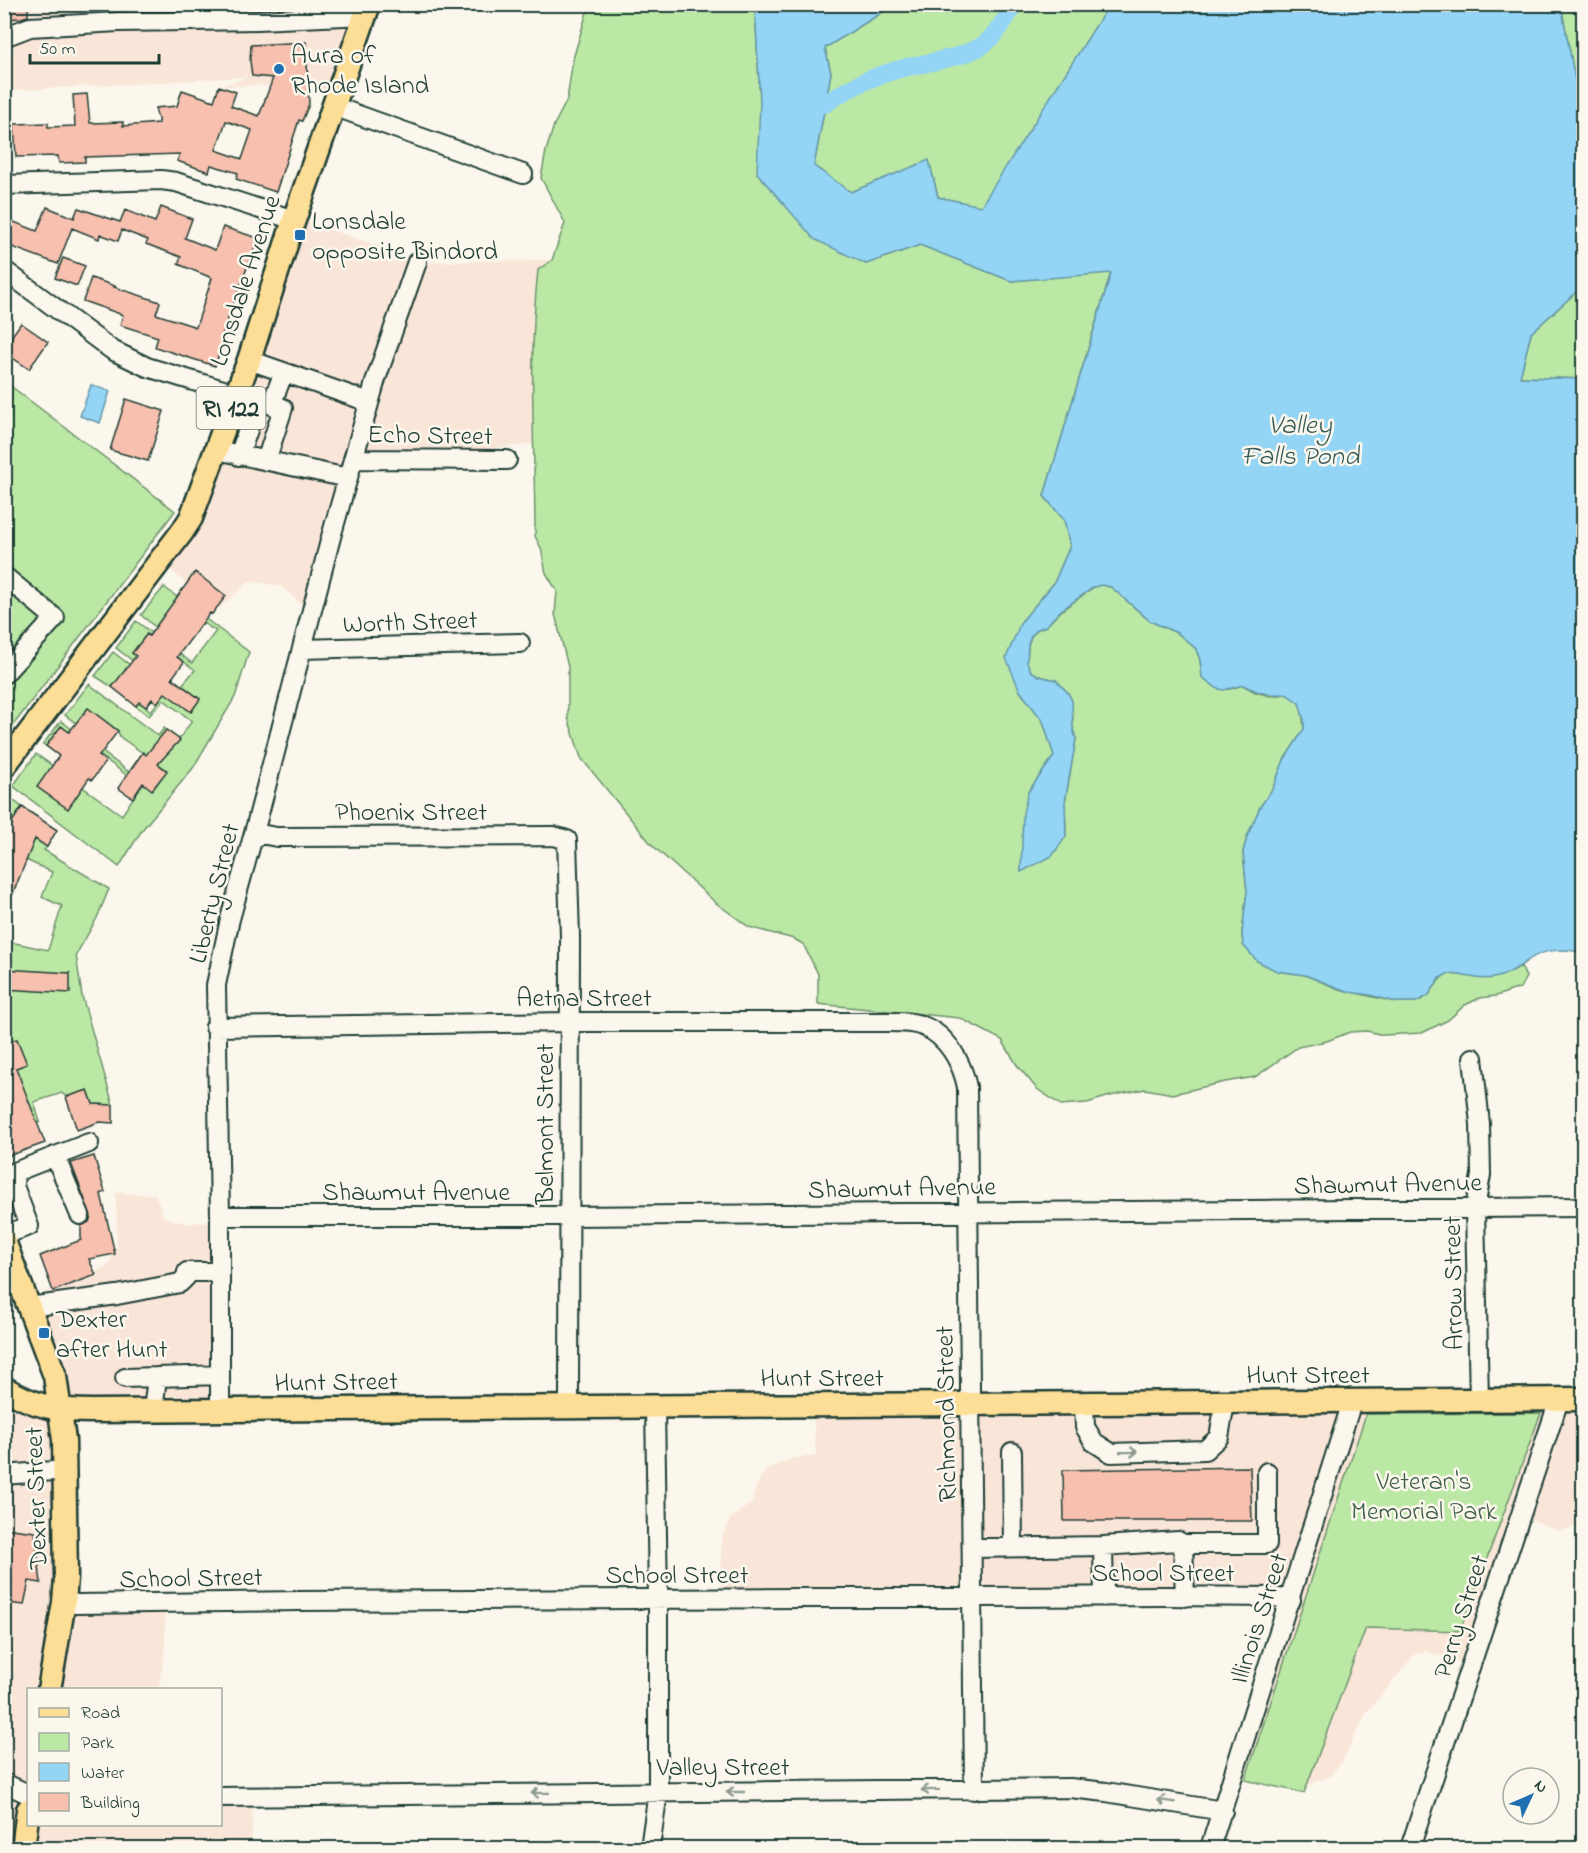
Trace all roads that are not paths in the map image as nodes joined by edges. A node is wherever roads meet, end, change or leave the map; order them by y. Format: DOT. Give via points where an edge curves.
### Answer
graph roads {
  1 [pos="368,10"];
  2 [pos="118,13"];
  3 [pos="4,37"];
  4 [pos="333,106"];
  5 [pos="523,174"];
  6 [pos="4,185"];
  7 [pos="294,220"];
  8 [pos="417,262"];
  9 [pos="4,270"];
  10 [pos="249,360"];
  11 [pos="284,372"];
  12 [pos="236,395"];
  13 [pos="369,402"];
  14 [pos="265,403"];
  15 [pos="217,450"];
  16 [pos="239,456"];
  17 [pos="353,459"];
  18 [pos="507,460"];
  19 [pos="266,461"];
  20 [pos="348,478"];
  21 [pos="4,576"];
  22 [pos="520,643"];
  23 [pos="302,650"];
  24 [pos="4,674"];
  25 [pos="4,766"];
  26 [pos="254,833"];
  27 [pos="567,840"];
  28 [pos="569,1022"];
  29 [pos="216,1027"];
  30 [pos="945,1043"];
  31 [pos="1473,1058"];
  32 [pos="89,1143"];
  33 [pos="55,1156"];
  34 [pos="9,1188"];
  35 [pos="1584,1207"];
  36 [pos="1475,1208"];
  37 [pos="969,1212"];
  38 [pos="80,1215"];
  39 [pos="220,1216"];
  40 [pos="570,1216"];
  41 [pos="4,1235"];
  42 [pos="4,1241"];
  43 [pos="220,1272"];
  44 [pos="28,1307"];
  45 [pos="220,1375"];
  46 [pos="157,1377"];
  47 [pos="125,1378"];
  48 [pos="4,1388"];
  49 [pos="1559,1400"];
  50 [pos="1584,1400"];
  51 [pos="1479,1401"];
  52 [pos="1352,1402"];
  53 [pos="1225,1403"];
  54 [pos="970,1404"];
  55 [pos="1084,1404"];
  56 [pos="655,1406"];
  57 [pos="569,1407"];
  58 [pos="220,1410"];
  59 [pos="61,1411"];
  60 [pos="153,1411"];
  61 [pos="1012,1452"];
  62 [pos="66,1470"];
  63 [pos="1267,1472"];
  64 [pos="4,1475"];
  65 [pos="1183,1544"];
  66 [pos="1103,1546"];
  67 [pos="1013,1547"];
  68 [pos="972,1548"];
  69 [pos="1185,1596"];
  70 [pos="1104,1597"];
  71 [pos="973,1599"];
  72 [pos="658,1600"];
  73 [pos="1291,1600"];
  74 [pos="64,1602"];
  75 [pos="49,1688"];
  76 [pos="4,1783"];
  77 [pos="974,1790"];
  78 [pos="658,1792"];
  79 [pos="27,1794"];
  80 [pos="222,1797"];
  81 [pos="1223,1811"];
  82 [pos="27,1818"];
  83 [pos="23,1848"];
  84 [pos="650,1848"];
  85 [pos="1210,1848"];
  86 [pos="1410,1848"];
  1 -- 2 [label="street" via="253,20"];
  1 -- 4 [label="main road, Lonsdale Avenue / RI 122"];
  2 -- 3 [label="street" via="30,27"];
  4 -- 5 [label="street"];
  4 -- 7 [label="main road, Lonsdale Avenue / RI 122"];
  6 -- 7 [label="street" via="160,180"];
  7 -- 10 [label="main road, Lonsdale Avenue / RI 122"];
  8 -- 13 [label="street, Liberty Street"];
  9 -- 12 [label="street" via="112,350 147,367"];
  10 -- 11 [label="street"];
  10 -- 12 [label="main road, Lonsdale Avenue / RI 122"];
  11 -- 13 [label="street"];
  11 -- 14 [label="street"];
  12 -- 14 [label="street"];
  12 -- 15 [label="main road, Lonsdale Avenue / RI 122"];
  13 -- 17 [label="street, Liberty Street"];
  14 -- 16 [label="street"];
  14 -- 19 [label="street" via="283,408"];
  15 -- 16 [label="street"];
  15 -- 25 [label="main road, Lonsdale Avenue / RI 122" via="182,532"];
  16 -- 19 [label="street"];
  17 -- 18 [label="street, Echo Street"];
  17 -- 20 [label="street, Liberty Street"];
  19 -- 20 [label="street"];
  20 -- 23 [label="street, Liberty Street"];
  21 -- 24 [label="street" via="55,618"];
  22 -- 23 [label="street, Worth Street"];
  23 -- 26 [label="street, Liberty Street"];
  26 -- 27 [label="street, Phoenix Street" via="277,837 554,836"];
  26 -- 29 [label="street, Liberty Street" via="216,986"];
  27 -- 28 [label="street, Belmont Street"];
  28 -- 29 [label="street, Aetna Street"];
  28 -- 30 [label="street, Aetna Street" via="909,1023 925,1027"];
  28 -- 40 [label="street, Belmont Street"];
  29 -- 39 [label="street, Liberty Street"];
  30 -- 37 [label="street, Richmond Street" via="963,1069 966,1087"];
  31 -- 36 [label="street, Arrow Street" via="1480,1124"];
  32 -- 33 [label="street"];
  33 -- 34 [label="street" via="15,1172"];
  33 -- 38 [label="street"];
  34 -- 41 [label="street" via="29,1226"];
  35 -- 36 [label="street, Shawmut Avenue"];
  36 -- 37 [label="street, Shawmut Avenue"];
  36 -- 51 [label="street, Arrow Street"];
  37 -- 40 [label="street, Shawmut Avenue"];
  37 -- 54 [label="street, Richmond Street"];
  39 -- 40 [label="street, Shawmut Avenue"];
  39 -- 43 [label="street, Liberty Street"];
  40 -- 57 [label="street, Belmont Street"];
  42 -- 44 [label="main road, Dexter Street"];
  43 -- 44 [label="street" via="187,1272 180,1283"];
  43 -- 45 [label="street, Liberty Street"];
  44 -- 59 [label="main road, Dexter Street" via="55,1376"];
  45 -- 46 [label="street"];
  45 -- 58 [label="street, Liberty Street"];
  46 -- 47 [label="street"];
  46 -- 60 [label="street"];
  48 -- 59 [label="main road, Hunt Street" via="25,1401"];
  49 -- 50 [label="main road, Hunt Street"];
  49 -- 51 [label="main road, Hunt Street"];
  49 -- 86 [label="street, Perry Street"];
  51 -- 52 [label="main road, Hunt Street"];
  52 -- 53 [label="main road, Hunt Street"];
  52 -- 73 [label="street, Illinois Street"];
  53 -- 55 [label="main road, Hunt Street"];
  55 -- 53 [label="street, one-way" via="1085,1427 1094,1442 1111,1453 1205,1450 1219,1437"];
  54 -- 55 [label="main road, Hunt Street"];
  54 -- 56 [label="main road, Hunt Street"];
  54 -- 68 [label="street, Richmond Street"];
  56 -- 57 [label="main road, Hunt Street"];
  56 -- 72 [label="street"];
  57 -- 58 [label="main road, Hunt Street"];
  58 -- 60 [label="main road, Hunt Street"];
  59 -- 60 [label="main road, Hunt Street"];
  59 -- 62 [label="main road, Dexter Street"];
  61 -- 67 [label="street"];
  62 -- 64 [label="street"];
  62 -- 74 [label="main road, Dexter Street"];
  63 -- 65 [label="street" via="1267,1544"];
  65 -- 66 [label="street" via="1178,1541"];
  65 -- 69 [label="street"];
  66 -- 67 [label="street"];
  66 -- 70 [label="street"];
  67 -- 68 [label="street"];
  68 -- 71 [label="street, Richmond Street"];
  69 -- 70 [label="street, School Street"];
  69 -- 73 [label="street, School Street"];
  70 -- 71 [label="street, School Street"];
  71 -- 72 [label="street, School Street"];
  71 -- 77 [label="street, Richmond Street"];
  72 -- 74 [label="street, School Street"];
  72 -- 78 [label="street"];
  73 -- 81 [label="street, Illinois Street"];
  74 -- 75 [label="main road, Dexter Street"];
  76 -- 79 [label="street"];
  77 -- 78 [label="street, Valley Street, one-way"];
  81 -- 77 [label="street, Valley Street, one-way" via="1070,1788"];
  78 -- 80 [label="street, Valley Street, one-way"];
  78 -- 84 [label="street"];
  81 -- 85 [label="street, Illinois Street"];
  82 -- 83 [label="main road"];
}
